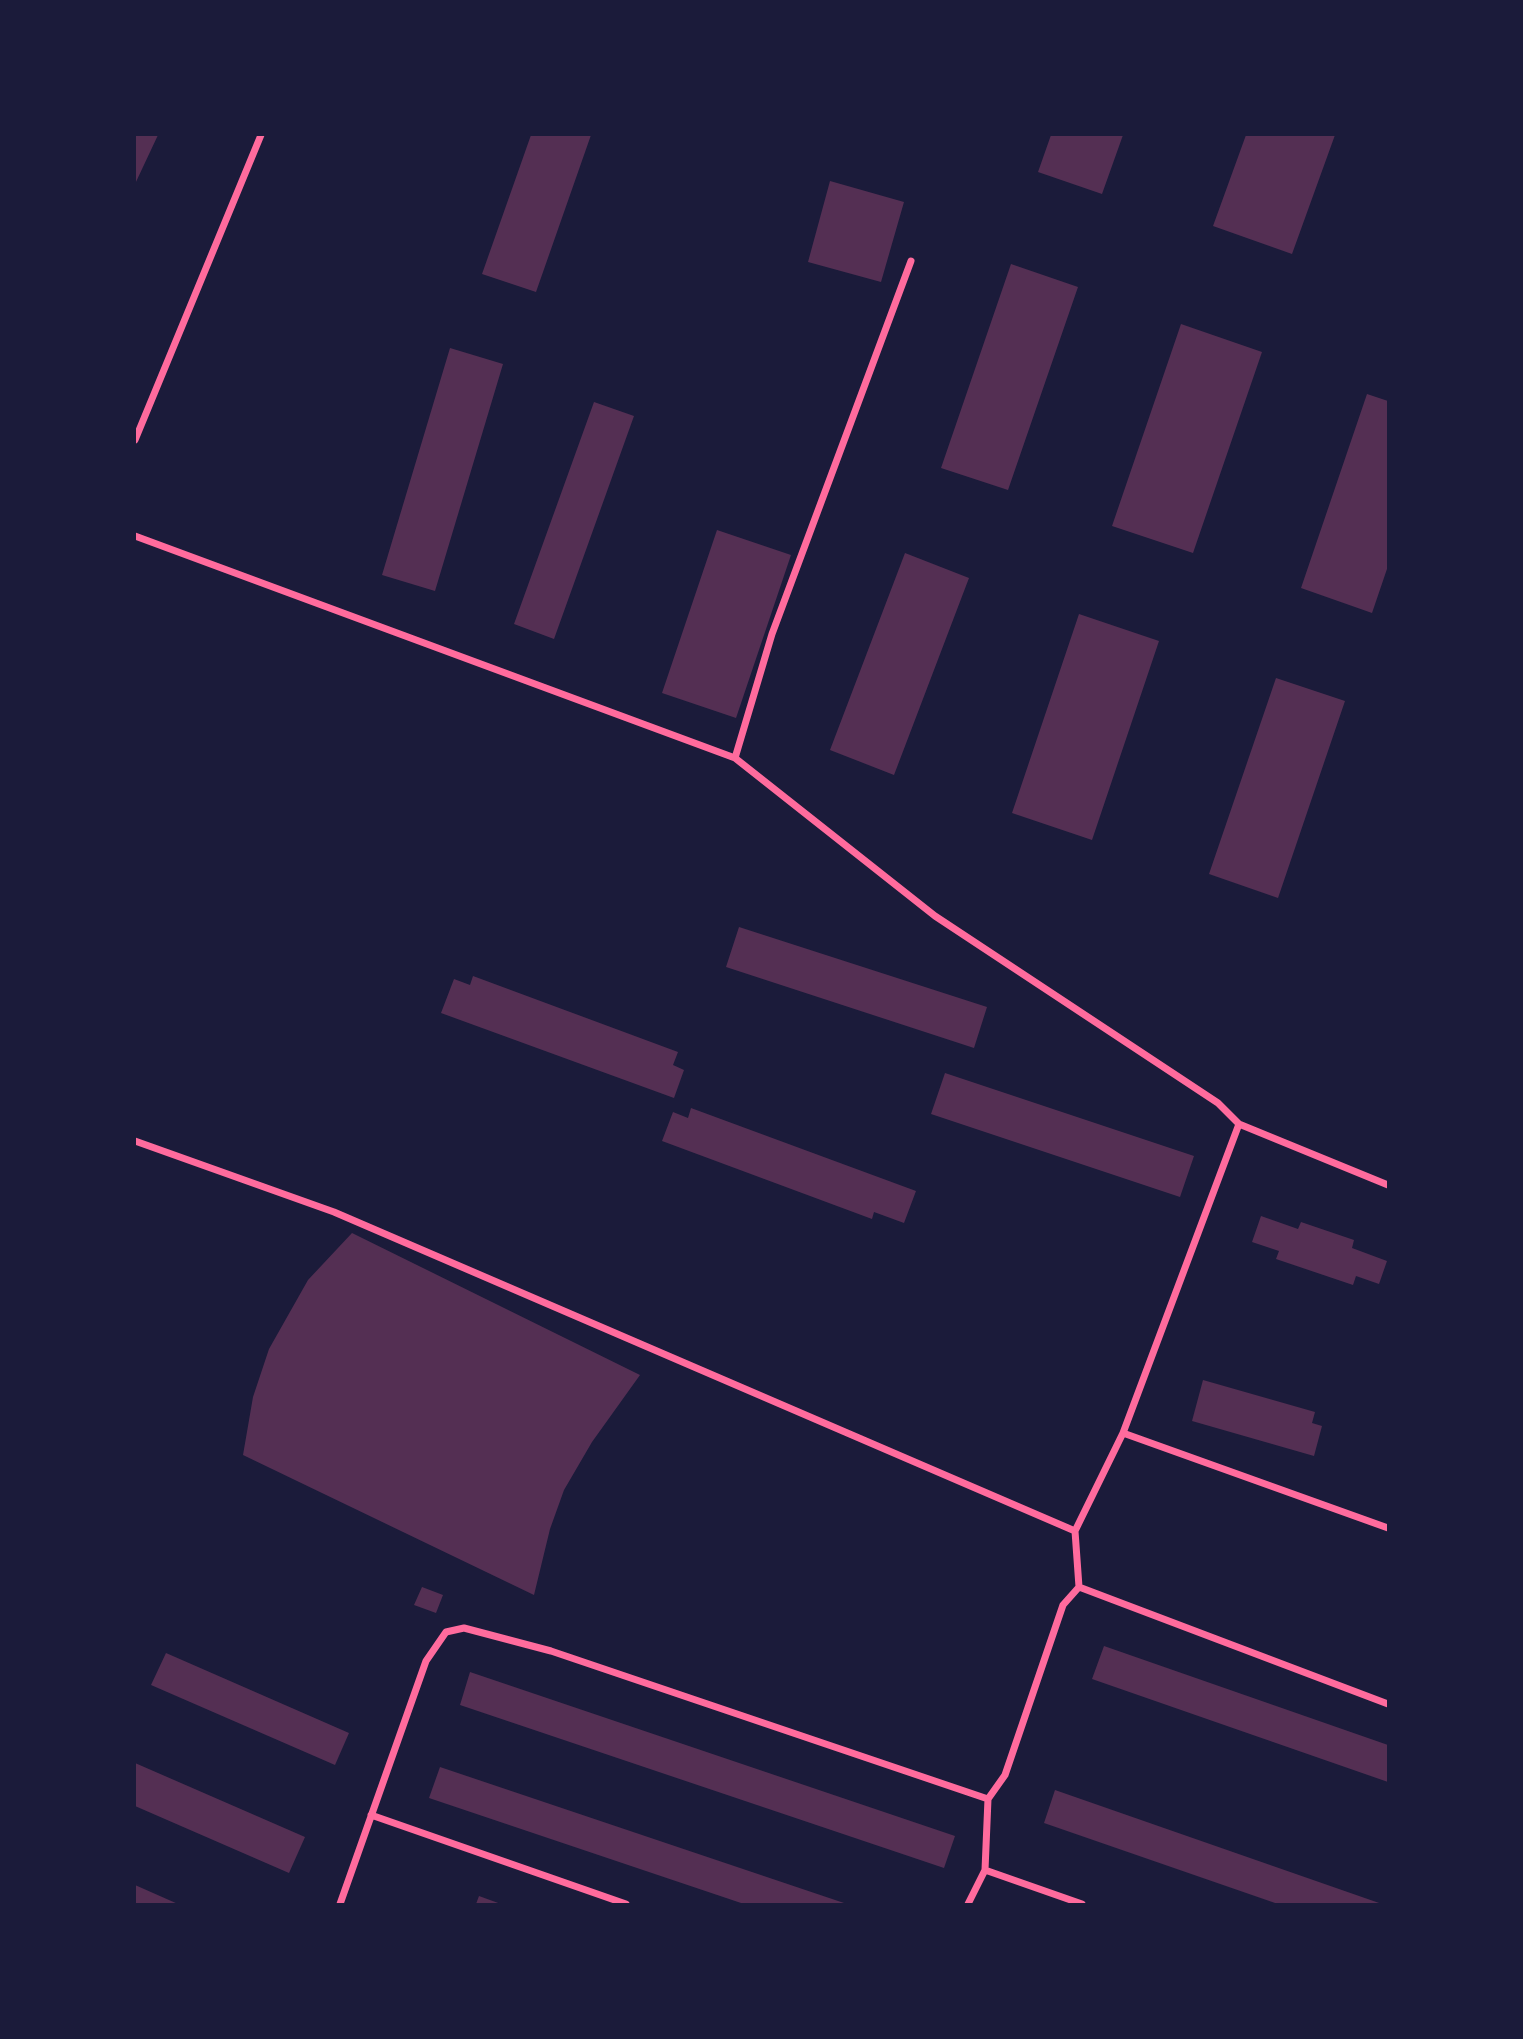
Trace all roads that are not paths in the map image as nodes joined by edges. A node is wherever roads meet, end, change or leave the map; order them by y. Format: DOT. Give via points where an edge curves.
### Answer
graph roads {
  1 [pos="261,135"];
  2 [pos="911,261"];
  3 [pos="135,440"];
  4 [pos="135,536"];
  5 [pos="735,758"];
  6 [pos="1239,1124"];
  7 [pos="135,1141"];
  8 [pos="1388,1185"];
  9 [pos="1123,1433"];
  10 [pos="1388,1528"];
  11 [pos="1075,1531"];
  12 [pos="1079,1587"];
  13 [pos="1388,1704"];
  14 [pos="988,1798"];
  15 [pos="371,1815"];
  16 [pos="985,1870"];
  17 [pos="340,1904"];
  18 [pos="625,1904"];
  19 [pos="968,1904"];
  20 [pos="1082,1904"];
  1 -- 3 [label="street"];
  2 -- 5 [label="street" via="772,634"];
  4 -- 5 [label="street"];
  5 -- 6 [label="street" via="935,916 1218,1103"];
  6 -- 8 [label="street"];
  6 -- 9 [label="street"];
  7 -- 11 [label="street" via="334,1212"];
  9 -- 10 [label="street"];
  9 -- 11 [label="street"];
  11 -- 12 [label="street"];
  12 -- 13 [label="street"];
  12 -- 14 [label="street" via="1063,1605 1005,1775"];
  14 -- 15 [label="street" via="551,1651 464,1628 446,1632 426,1661"];
  14 -- 16 [label="street"];
  15 -- 17 [label="street"];
  15 -- 18 [label="street"];
  16 -- 19 [label="street"];
  16 -- 20 [label="street"];
}
